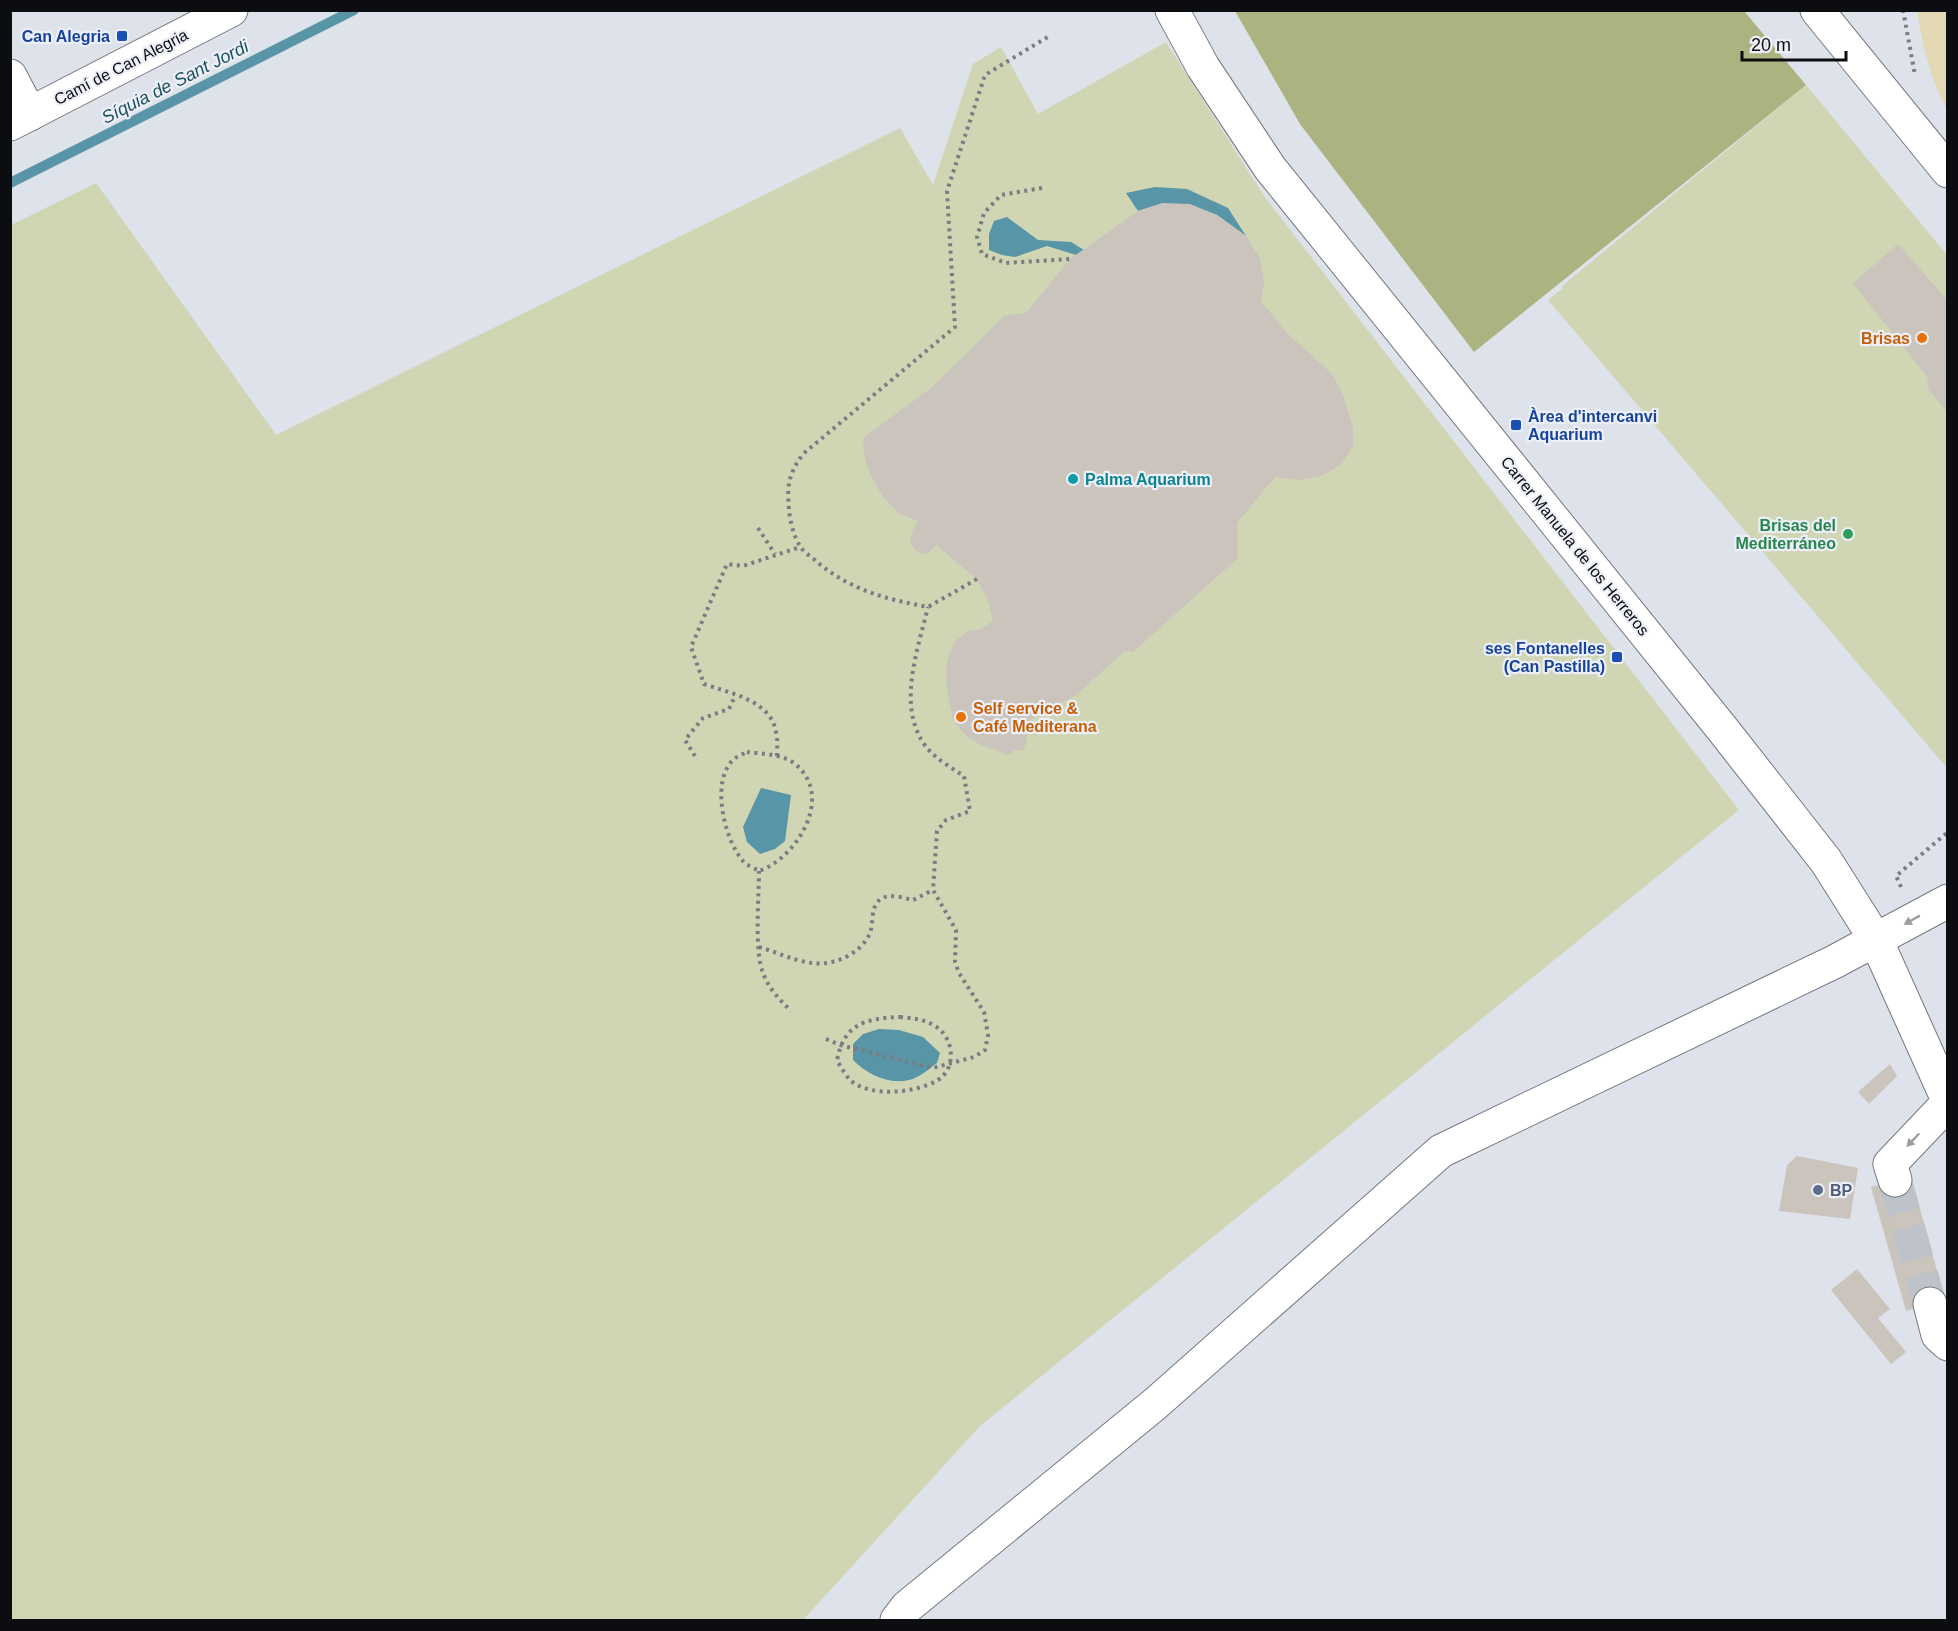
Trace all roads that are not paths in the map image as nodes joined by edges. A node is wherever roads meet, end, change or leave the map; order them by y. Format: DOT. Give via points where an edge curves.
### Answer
graph roads {
  1 [pos="231,10"];
  2 [pos="1172,10"];
  3 [pos="1817,10"];
  4 [pos="10,76"];
  5 [pos="20,119"];
  6 [pos="1947,171"];
  7 [pos="1947,901"];
  8 [pos="1876,940"];
  9 [pos="1947,1102"];
  10 [pos="1895,1180"];
  11 [pos="1930,1304"];
  12 [pos="1947,1344"];
  13 [pos="897,1620"];
  1 -- 5 [label="street, Camí de Can Alegria"];
  2 -- 8 [label="street, Carrer Manuela de los Herreros" via="1203,67 1270,168 1724,731 1826,861"];
  3 -- 6 [label="street"];
  4 -- 5 [label="street"];
  7 -- 8 [label="street, one-way"];
  8 -- 9 [label="street, Carrer Manuela de los Herreros"];
  8 -- 13 [label="street" via="1441,1151 1155,1404"];
  9 -- 10 [label="street, one-way" via="1890,1164"];
  11 -- 12 [label="street" via="1938,1335"];
}
